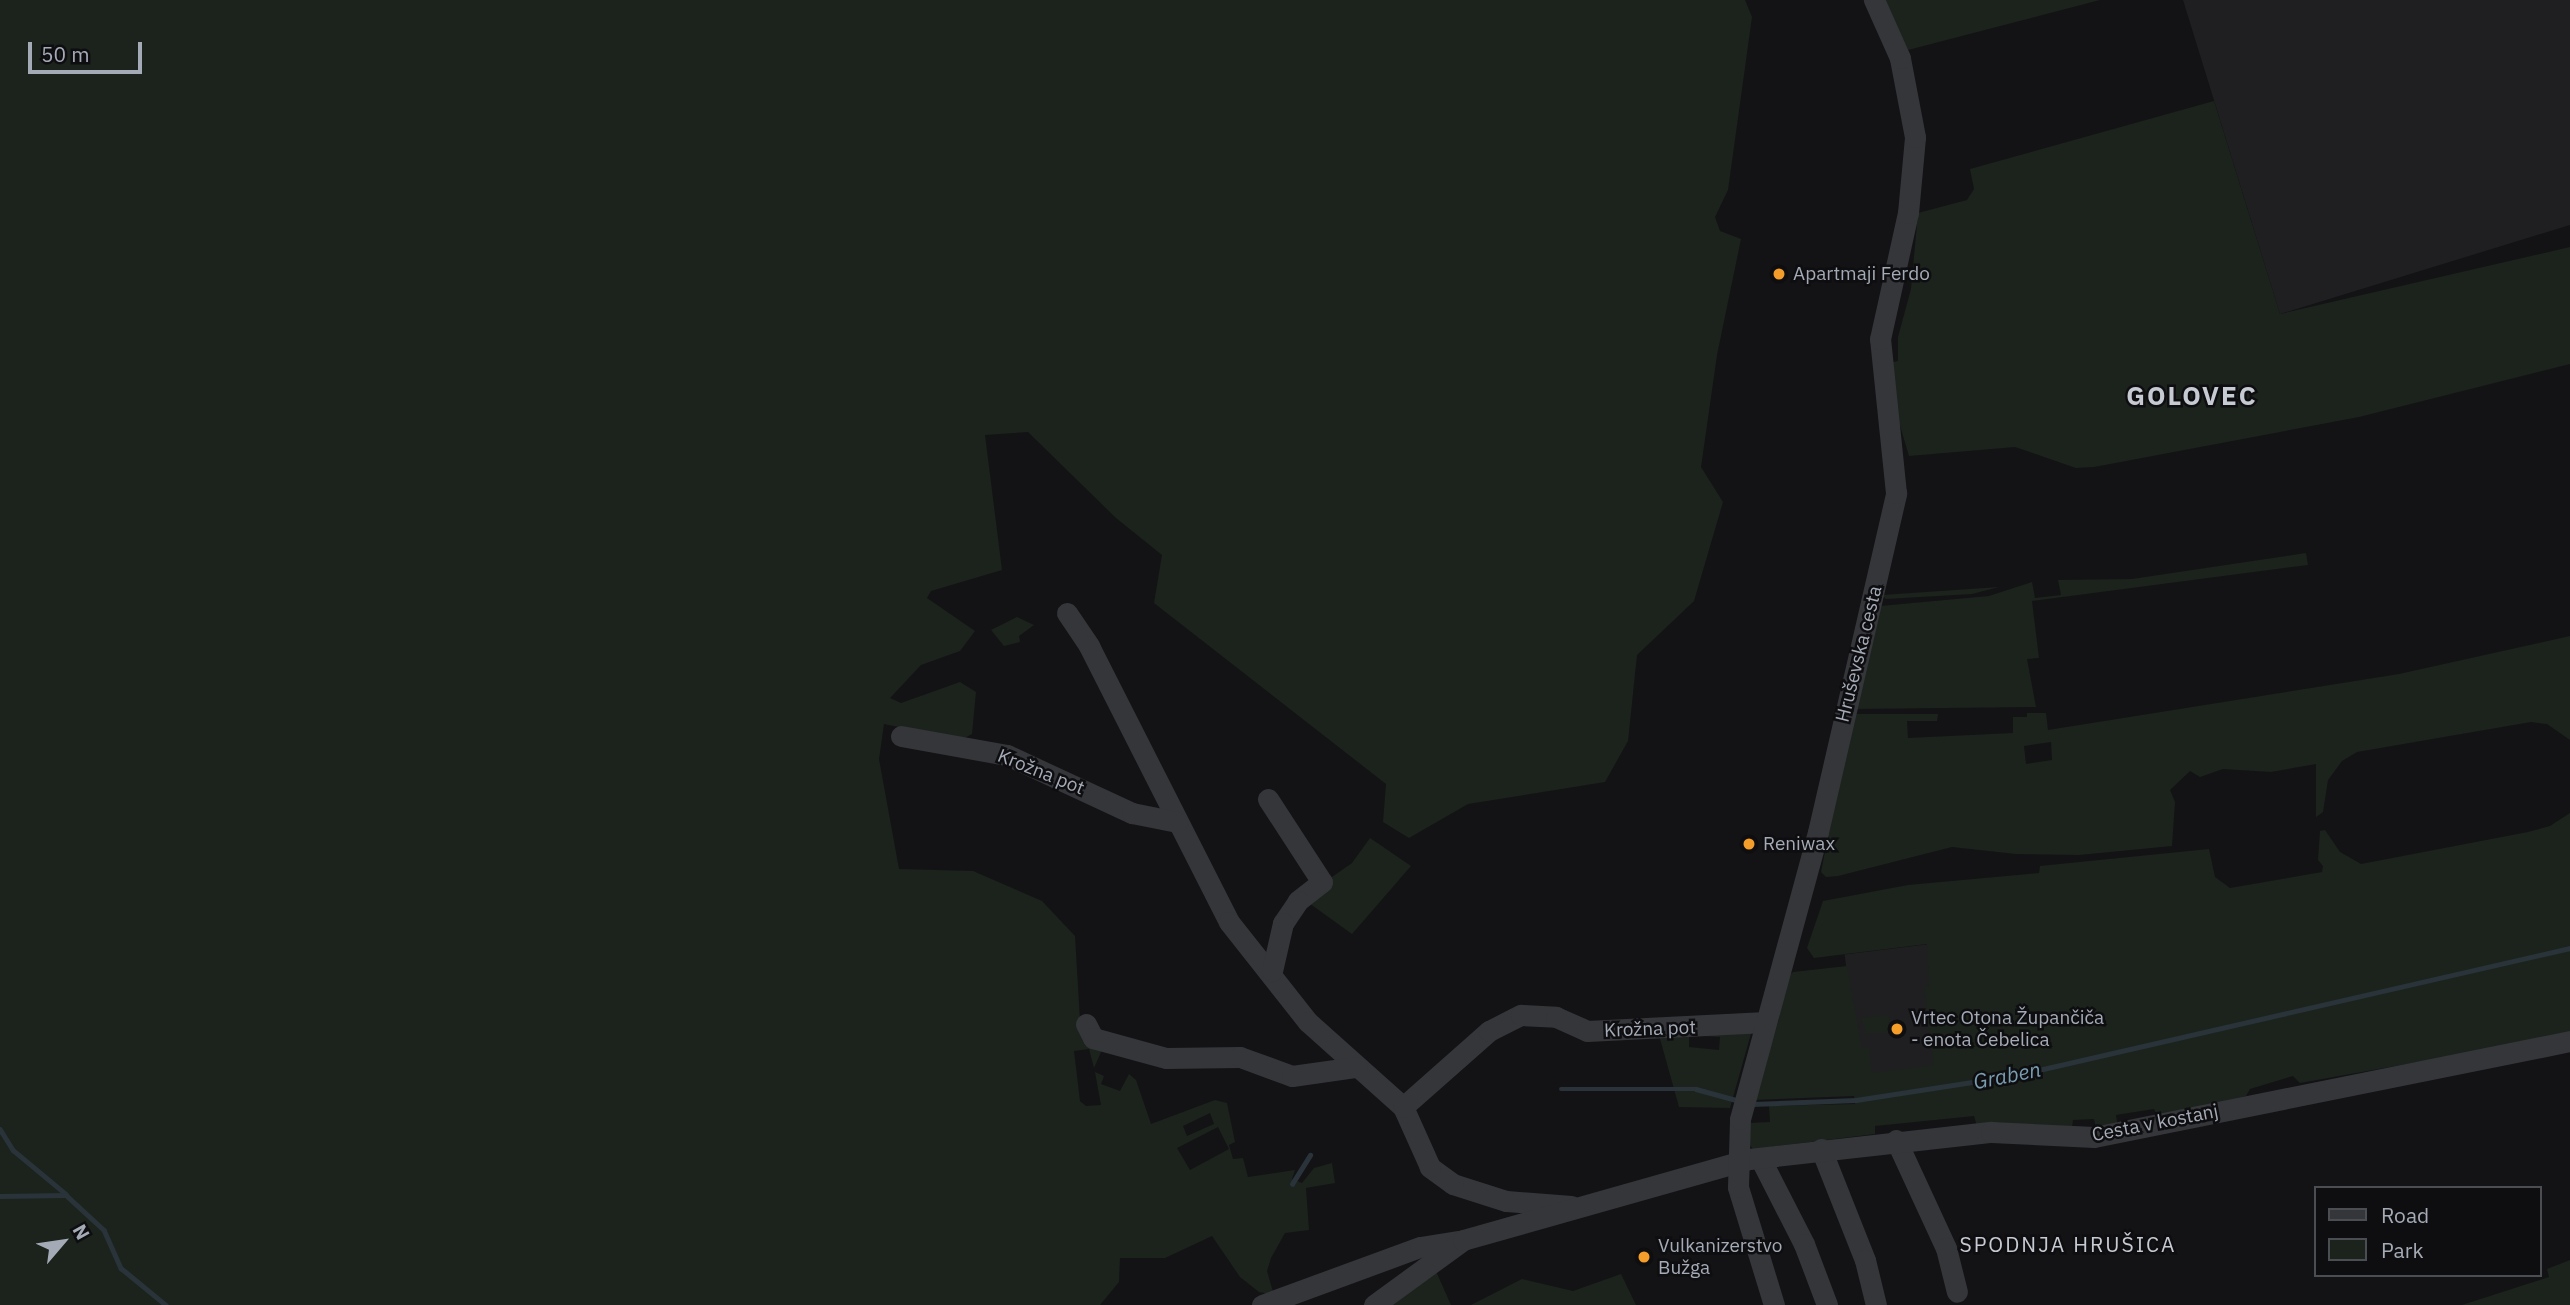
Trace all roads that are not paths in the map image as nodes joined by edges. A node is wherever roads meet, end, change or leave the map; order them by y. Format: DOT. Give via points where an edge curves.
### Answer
graph roads {
  1 [pos="1874,0"];
  2 [pos="1067,613"];
  3 [pos="901,736"];
  4 [pos="1268,799"];
  5 [pos="1177,822"];
  6 [pos="1272,971"];
  7 [pos="1766,1022"];
  8 [pos="1086,1024"];
  9 [pos="2570,1041"];
  10 [pos="1356,1067"];
  11 [pos="1402,1107"];
  12 [pos="1896,1140"];
  13 [pos="1821,1149"];
  14 [pos="1760,1158"];
  15 [pos="1736,1163"];
  16 [pos="1590,1207"];
  17 [pos="1463,1240"];
  18 [pos="1957,1292"];
  19 [pos="1262,1305"];
  20 [pos="1374,1305"];
  21 [pos="1773,1305"];
  22 [pos="1827,1305"];
  23 [pos="1875,1305"];
  1 -- 7 [label="street, Hruševska cesta" via="1904,69 1915,137 1908,213 1880,339 1882,391 1895,461 1894,508 1821,822"];
  2 -- 5 [label="street"];
  3 -- 5 [label="street, Krožna pot" via="1007,755 1132,813"];
  4 -- 6 [label="street" via="1322,882 1297,901 1283,923"];
  5 -- 6 [label="street" via="1229,922"];
  6 -- 10 [label="street" via="1308,1022"];
  7 -- 11 [label="street, Krožna pot" via="1587,1031 1556,1017 1521,1015 1489,1031"];
  7 -- 15 [label="street, Hruševska cesta" via="1743,1101"];
  8 -- 10 [label="street" via="1093,1038 1166,1058 1240,1056 1292,1076"];
  9 -- 12 [label="street, Cesta v kostanj" via="2095,1137 1991,1132"];
  10 -- 11 [label="street"];
  11 -- 16 [label="street" via="1430,1167 1453,1184 1506,1201"];
  12 -- 13 [label="street, Cesta v kostanj"];
  12 -- 18 [label="street" via="1946,1248"];
  13 -- 14 [label="street, Cesta v kostanj"];
  13 -- 23 [label="street" via="1864,1260"];
  14 -- 15 [label="street, Cesta v kostanj"];
  14 -- 22 [label="street" via="1804,1244"];
  15 -- 16 [label="street" via="1674,1177"];
  15 -- 21 [label="street, Hruševska cesta" via="1740,1194"];
  16 -- 17 [label="street"];
  17 -- 19 [label="street" via="1420,1247"];
  17 -- 20 [label="street"];
}
